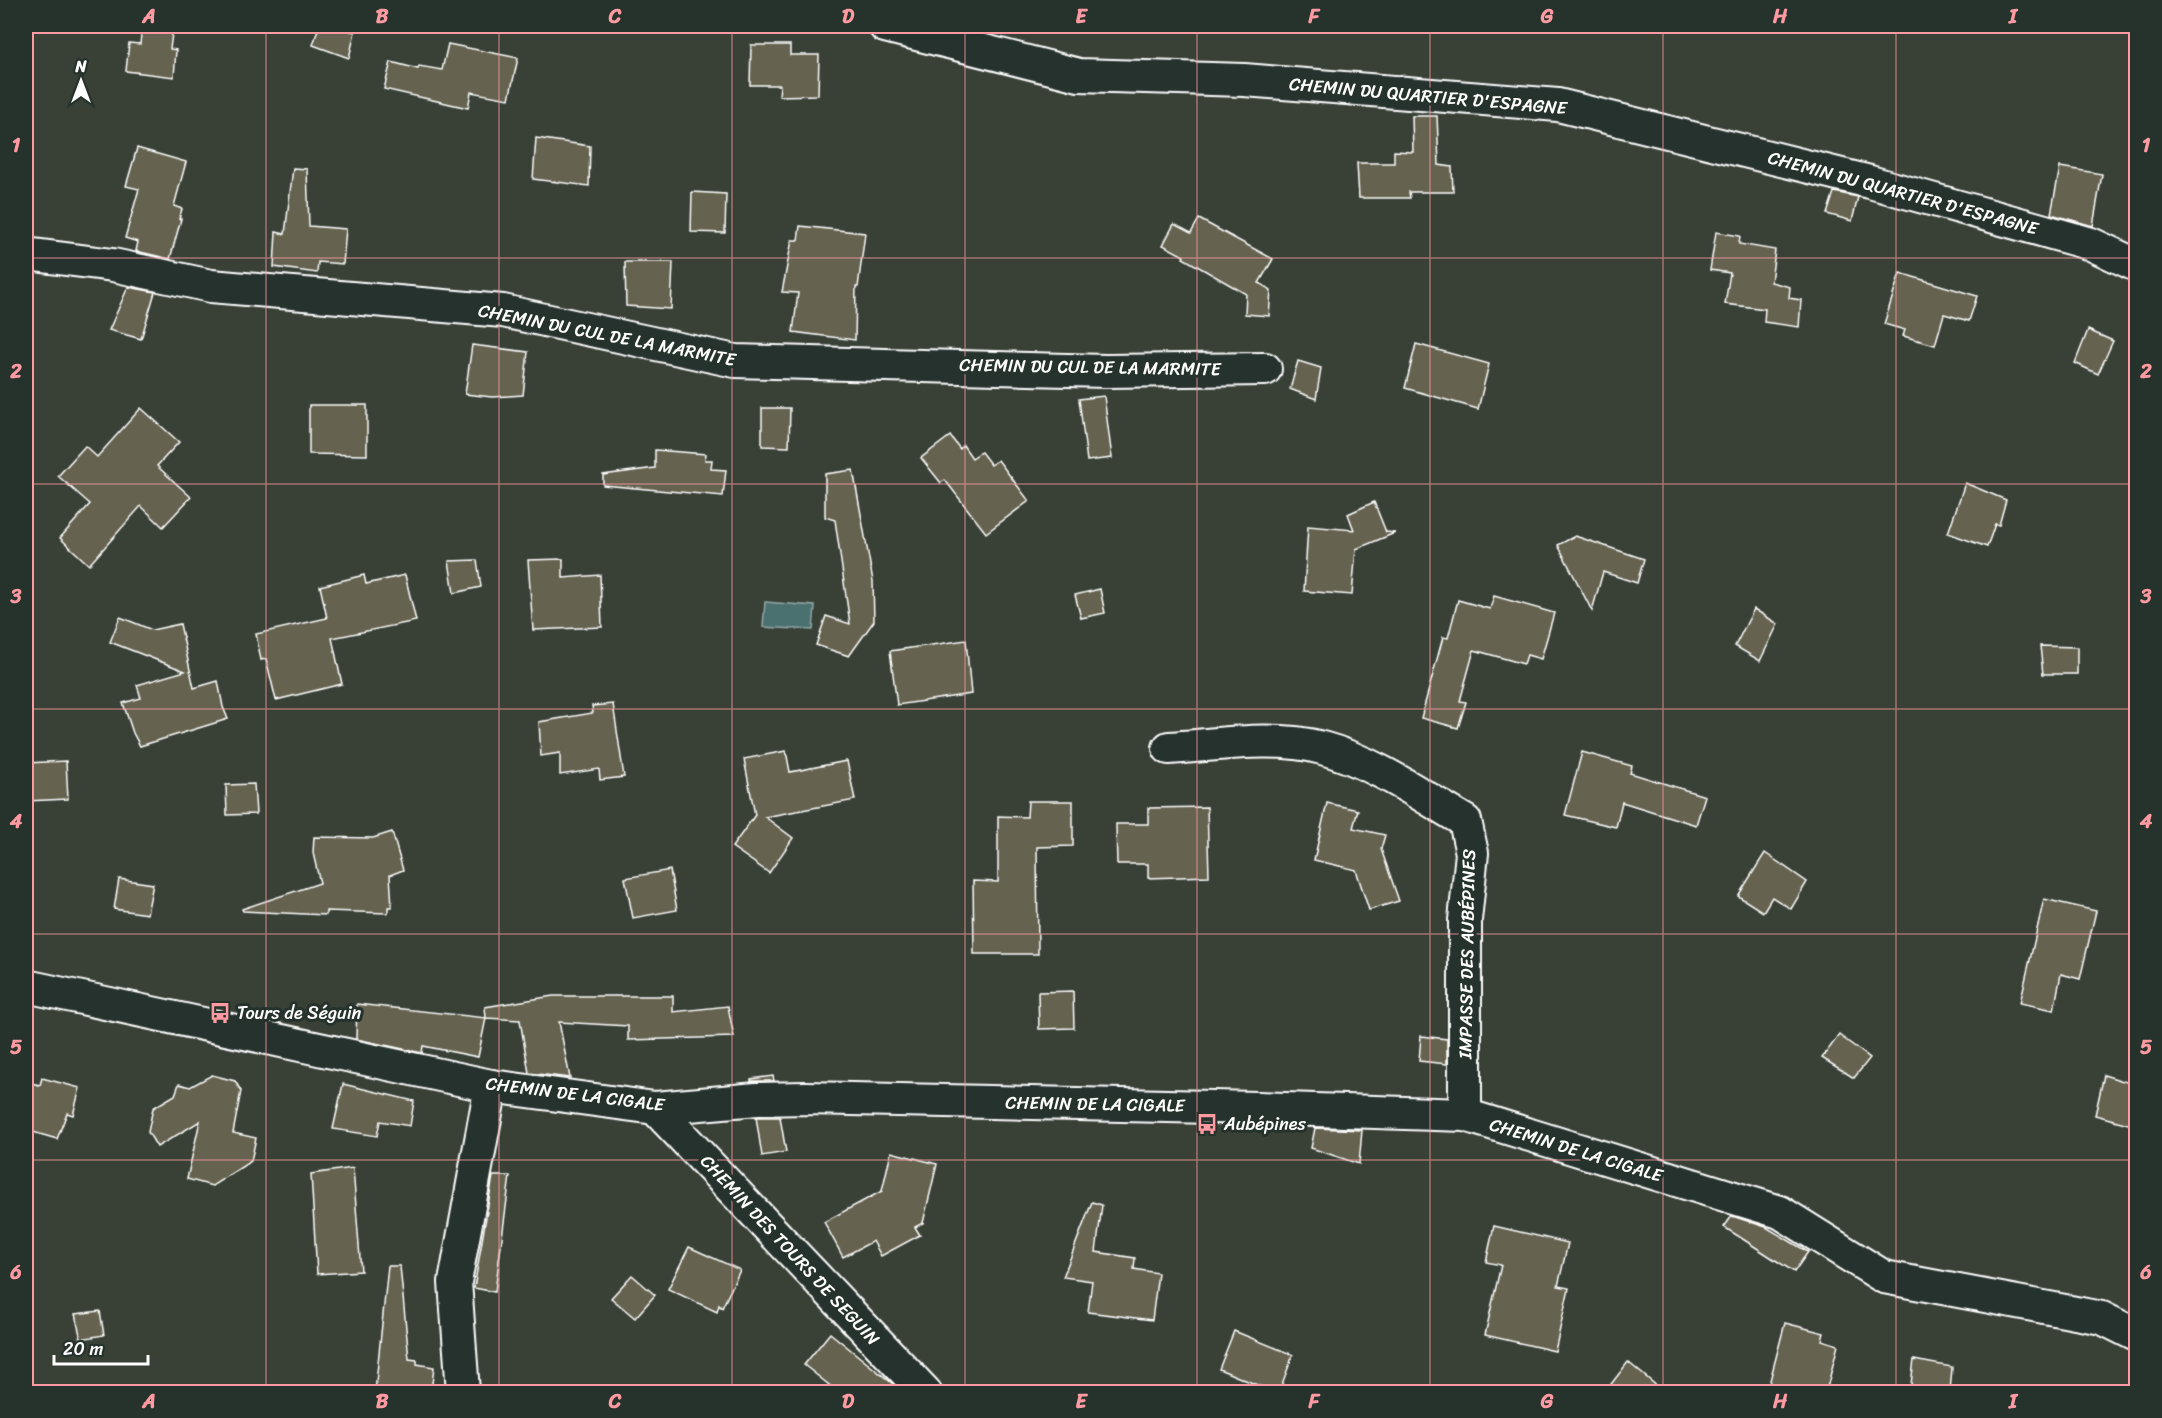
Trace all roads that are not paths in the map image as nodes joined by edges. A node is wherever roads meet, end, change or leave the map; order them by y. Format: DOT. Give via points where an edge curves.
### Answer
graph roads {
  1 [pos="885,26"];
  2 [pos="26,254"];
  3 [pos="2136,266"];
  4 [pos="1265,369"];
  5 [pos="1169,748"];
  6 [pos="26,986"];
  7 [pos="491,1086"];
  8 [pos="654,1108"];
  9 [pos="1465,1115"];
  10 [pos="2136,1335"];
  11 [pos="463,1392"];
  12 [pos="925,1392"];
  1 -- 3 [label="street, CHEMIN DU QUARTIER D'ESPAGNE" via="1079,75 1244,80 1558,105 1892,188 2091,244"];
  2 -- 4 [label="street, CHEMIN DU CUL DE LA MARMITE" via="113,266 211,286 503,311 735,361 1106,371"];
  5 -- 9 [label="street, IMPASSE DES AUBÉPINES" via="1275,742 1319,747 1362,761 1465,821 1472,853 1465,920"];
  6 -- 7 [label="street, CHEMIN DE LA CIGALE"];
  7 -- 8 [label="street, CHEMIN DE LA CIGALE"];
  7 -- 11 [label="street" via="455,1282"];
  8 -- 9 [label="street, CHEMIN DE LA CIGALE" via="806,1098"];
  8 -- 12 [label="street, CHEMIN DES TOURS DE SEGUIN"];
  9 -- 10 [label="street, CHEMIN DE LA CIGALE" via="1780,1212 1884,1277 2102,1318"];
}
